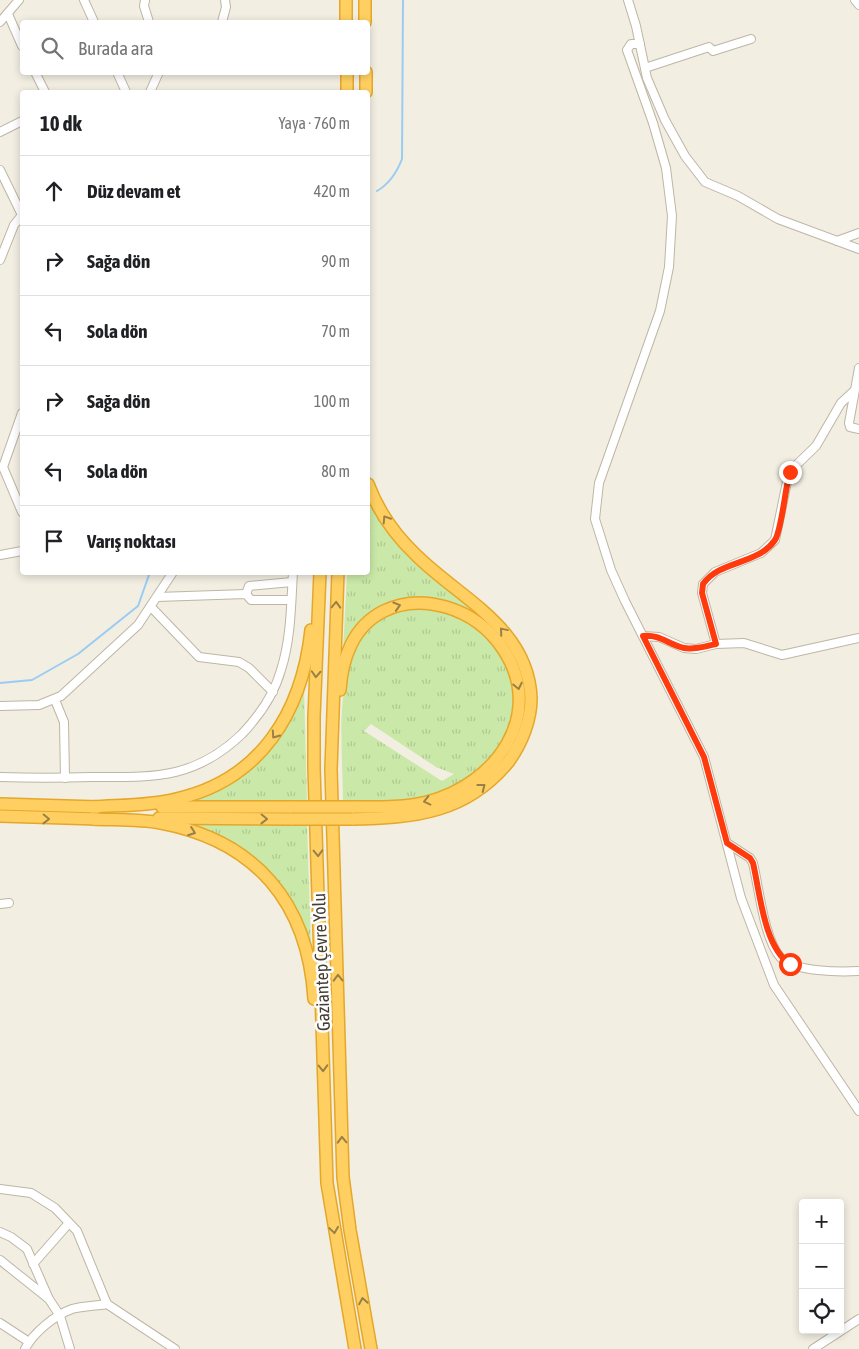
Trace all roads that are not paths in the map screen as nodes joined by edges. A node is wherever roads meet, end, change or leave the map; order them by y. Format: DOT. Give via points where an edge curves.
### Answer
graph roads {
  1 [pos="19,0"];
  2 [pos="84,0"];
  3 [pos="145,0"];
  4 [pos="226,0"];
  5 [pos="346,0"];
  6 [pos="365,0"];
  7 [pos="628,0"];
  8 [pos="855,0"];
  9 [pos="859,5"];
  10 [pos="8,14"];
  11 [pos="93,20"];
  12 [pos="149,20"];
  13 [pos="223,20"];
  14 [pos="346,20"];
  15 [pos="365,20"];
  16 [pos="0,22"];
  17 [pos="751,39"];
  18 [pos="20,41"];
  19 [pos="640,44"];
  20 [pos="645,68"];
  21 [pos="36,75"];
  22 [pos="118,75"];
  23 [pos="158,75"];
  24 [pos="347,75"];
  25 [pos="366,75"];
  26 [pos="44,90"];
  27 [pos="125,90"];
  28 [pos="151,90"];
  29 [pos="347,90"];
  30 [pos="366,90"];
  31 [pos="20,122"];
  32 [pos="0,132"];
  33 [pos="0,170"];
  34 [pos="20,211"];
  35 [pos="20,218"];
  36 [pos="859,233"];
  37 [pos="837,241"];
  38 [pos="859,249"];
  39 [pos="0,259"];
  40 [pos="859,368"];
  41 [pos="854,391"];
  42 [pos="20,419"];
  43 [pos="859,429"];
  44 [pos="370,488"];
  45 [pos="20,507"];
  46 [pos="20,551"];
  47 [pos="0,555"];
  48 [pos="171,575"];
  49 [pos="293,575"];
  50 [pos="320,575"];
  51 [pos="338,575"];
  52 [pos="292,582"];
  53 [pos="320,589"];
  54 [pos="246,594"];
  55 [pos="157,597"];
  56 [pos="291,600"];
  57 [pos="151,607"];
  58 [pos="643,636"];
  59 [pos="859,638"];
  60 [pos="716,644"];
  61 [pos="272,692"];
  62 [pos="55,700"];
  63 [pos="0,706"];
  64 [pos="331,769"];
  65 [pos="0,777"];
  66 [pos="65,778"];
  67 [pos="0,804"];
  68 [pos="92,807"];
  69 [pos="352,813"];
  70 [pos="0,816"];
  71 [pos="92,819"];
  72 [pos="727,843"];
  73 [pos="9,903"];
  74 [pos="0,904"];
  75 [pos="859,971"];
  76 [pos="323,1042"];
  77 [pos="859,1111"];
  78 [pos="0,1189"];
  79 [pos="69,1223"];
  80 [pos="0,1232"];
  81 [pos="0,1260"];
  82 [pos="34,1264"];
  83 [pos="49,1299"];
  84 [pos="107,1304"];
  85 [pos="60,1316"];
  86 [pos="859,1319"];
  87 [pos="0,1323"];
  88 [pos="27,1346"];
  89 [pos="70,1349"];
  90 [pos="175,1349"];
  91 [pos="355,1349"];
  92 [pos="371,1349"];
  93 [pos="813,1349"];
  1 -- 10 [label="street"];
  2 -- 11 [label="street"];
  3 -- 12 [label="street"];
  4 -- 13 [label="street"];
  5 -- 14 [label="highway"];
  6 -- 15 [label="highway"];
  7 -- 19 [label="street"];
  8 -- 9 [label="street"];
  10 -- 16 [label="street"];
  10 -- 18 [label="street"];
  17 -- 20 [label="street" via="713,51 709,47"];
  19 -- 20 [label="street"];
  19 -- 58 [label="street" via="632,44 627,50 654,123 666,168 672,216 669,267 660,311 599,483 595,519 611,570"];
  20 -- 37 [label="street" via="665,120 685,156 705,182 778,219"];
  21 -- 26 [label="street"];
  22 -- 27 [label="street"];
  23 -- 28 [label="street"];
  24 -- 29 [label="highway"];
  25 -- 30 [label="highway"];
  31 -- 32 [label="street"];
  33 -- 34 [label="street"];
  35 -- 39 [label="street"];
  36 -- 37 [label="street"];
  37 -- 38 [label="street"];
  40 -- 41 [label="street"];
  41 -- 43 [label="street" via="848,423 850,427"];
  41 -- 60 [label="street" via="841,403 816,446 790,472 775,540 761,553 714,572 703,584 702,593"];
  42 -- 45 [label="street" via="3,467"];
  69 -- 44 [label="highway, one-way" via="417,815 447,807 476,792 513,756 526,729 531,704 526,670 506,634 480,607 406,546 381,512"];
  46 -- 47 [label="street"];
  48 -- 55 [label="street"];
  49 -- 52 [label="street"];
  50 -- 53 [label="highway, Gaziantep Çevre Yolu"];
  64 -- 51 [label="highway, Gaziantep Çevre Yolu, one-way"];
  52 -- 54 [label="street" via="249,586"];
  52 -- 56 [label="street"];
  53 -- 68 [label="highway, one-way" via="312,619 308,659 298,693 282,724 252,761 229,777 192,795 158,802"];
  53 -- 76 [label="highway, Gaziantep Çevre Yolu, one-way" via="314,768"];
  54 -- 55 [label="street"];
  54 -- 56 [label="street" via="251,600"];
  55 -- 57 [label="street"];
  56 -- 61 [label="street" via="282,668"];
  57 -- 61 [label="street" via="198,657 239,662"];
  57 -- 62 [label="street" via="129,633"];
  58 -- 60 [label="street" via="659,636 684,648"];
  58 -- 72 [label="street" via="704,757"];
  59 -- 60 [label="street" via="782,655 744,643"];
  61 -- 66 [label="street" via="258,717 230,745 211,760 192,768 145,777"];
  62 -- 63 [label="street" via="39,705"];
  62 -- 66 [label="street" via="64,722"];
  64 -- 69 [label="highway, one-way" via="343,664 356,635 378,614 416,602 443,606 471,617 499,643 514,672 519,706 510,740 491,766 469,784 426,802"];
  92 -- 64 [label="highway, Gaziantep Çevre Yolu, one-way" via="344,1176"];
  65 -- 66 [label="street"];
  67 -- 68 [label="highway"];
  68 -- 69 [label="highway, bridge" via="292,807"];
  71 -- 69 [label="highway, one-way, bridge" via="294,820"];
  70 -- 71 [label="highway, one-way"];
  71 -- 76 [label="highway, one-way" via="159,823 188,830 238,853 268,879 295,915 303,933"];
  72 -- 75 [label="street" via="753,863 768,930 782,958 790,964 815,969"];
  72 -- 77 [label="street" via="741,898 774,985"];
  73 -- 74 [label="street"];
  76 -- 91 [label="highway, Gaziantep Çevre Yolu, one-way" via="328,1183"];
  78 -- 79 [label="street" via="31,1193"];
  79 -- 82 [label="street"];
  79 -- 84 [label="street" via="77,1230"];
  80 -- 82 [label="street" via="27,1249"];
  81 -- 83 [label="street"];
  82 -- 83 [label="street"];
  83 -- 85 [label="street"];
  84 -- 85 [label="street" via="73,1309"];
  84 -- 90 [label="street"];
  85 -- 88 [label="street" via="32,1336"];
  85 -- 89 [label="street"];
  86 -- 93 [label="street"];
  87 -- 88 [label="street"];
}
